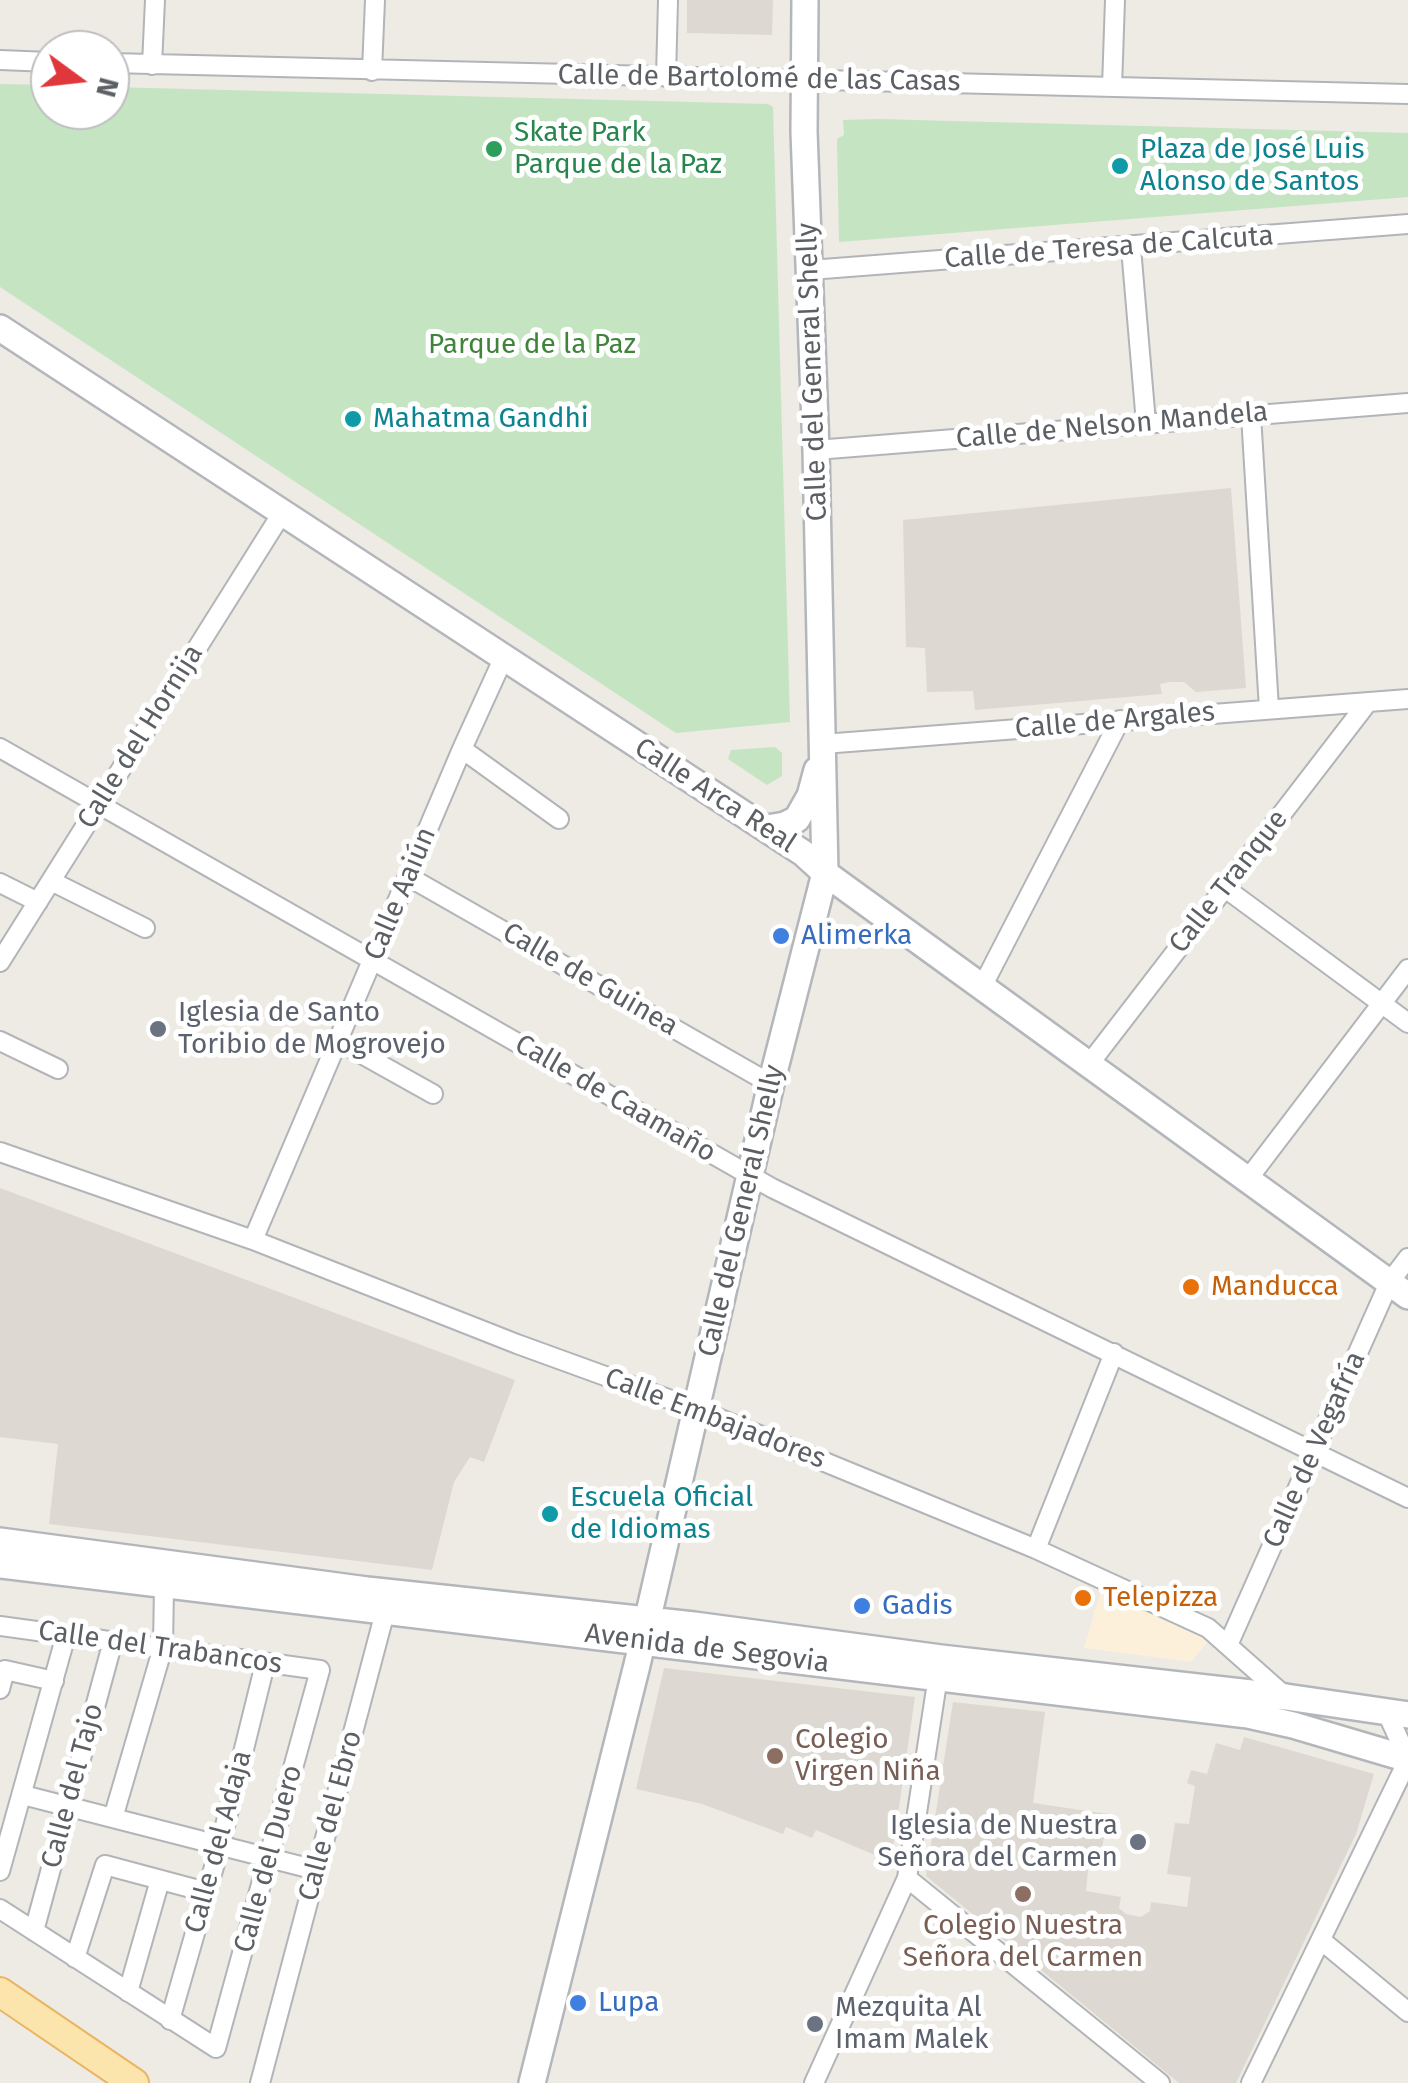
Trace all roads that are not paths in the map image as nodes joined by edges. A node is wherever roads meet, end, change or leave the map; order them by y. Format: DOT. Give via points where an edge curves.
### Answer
graph roads {
  1 [pos="154,0"];
  2 [pos="375,0"];
  3 [pos="668,0"];
  4 [pos="805,0"];
  5 [pos="1115,0"];
  6 [pos="0,60"];
  7 [pos="30,61"];
  8 [pos="130,64"];
  9 [pos="152,64"];
  10 [pos="372,71"];
  11 [pos="666,77"];
  12 [pos="804,80"];
  13 [pos="1112,86"];
  14 [pos="1408,94"];
  15 [pos="1408,224"];
  16 [pos="1132,248"];
  17 [pos="810,270"];
  18 [pos="0,328"];
  19 [pos="1408,404"];
  20 [pos="1251,415"];
  21 [pos="1146,422"];
  22 [pos="816,450"];
  23 [pos="282,513"];
  24 [pos="503,659"];
  25 [pos="1408,699"];
  26 [pos="1368,702"];
  27 [pos="1269,708"];
  28 [pos="1120,720"];
  29 [pos="823,744"];
  30 [pos="0,748"];
  31 [pos="462,749"];
  32 [pos="99,806"];
  33 [pos="559,818"];
  34 [pos="767,828"];
  35 [pos="825,873"];
  36 [pos="408,877"];
  37 [pos="51,880"];
  38 [pos="0,883"];
  39 [pos="1225,888"];
  40 [pos="38,902"];
  41 [pos="146,928"];
  42 [pos="374,961"];
  43 [pos="0,962"];
  44 [pos="1408,969"];
  45 [pos="983,985"];
  46 [pos="1381,1004"];
  47 [pos="1408,1022"];
  48 [pos="0,1040"];
  49 [pos="340,1042"];
  50 [pos="1090,1063"];
  51 [pos="58,1069"];
  52 [pos="772,1084"];
  53 [pos="434,1094"];
  54 [pos="0,1152"];
  55 [pos="750,1176"];
  56 [pos="1248,1178"];
  57 [pos="254,1240"];
  58 [pos="1408,1258"];
  59 [pos="1398,1290"];
  60 [pos="1114,1353"];
  61 [pos="696,1409"];
  62 [pos="1314,1452"];
  63 [pos="1408,1498"];
  64 [pos="0,1541"];
  65 [pos="1036,1548"];
  66 [pos="0,1565"];
  67 [pos="164,1586"];
  68 [pos="444,1597"];
  69 [pos="385,1612"];
  70 [pos="0,1626"];
  71 [pos="645,1630"];
  72 [pos="66,1635"];
  73 [pos="113,1641"];
  74 [pos="1228,1645"];
  75 [pos="163,1648"];
  76 [pos="265,1664"];
  77 [pos="3,1670"];
  78 [pos="320,1670"];
  79 [pos="938,1676"];
  80 [pos="54,1681"];
  81 [pos="0,1689"];
  82 [pos="1286,1697"];
  83 [pos="1397,1713"];
  84 [pos="1408,1759"];
  85 [pos="22,1795"];
  86 [pos="66,1806"];
  87 [pos="114,1818"];
  88 [pos="4,1844"];
  89 [pos="220,1846"];
  90 [pos="270,1858"];
  91 [pos="316,1870"];
  92 [pos="0,1871"];
  93 [pos="907,1878"];
  94 [pos="160,1880"];
  95 [pos="206,1892"];
  96 [pos="0,1908"];
  97 [pos="34,1931"];
  98 [pos="1322,1940"];
  99 [pos="76,1958"];
  100 [pos="0,1992"];
  101 [pos="128,1992"];
  102 [pos="1408,2012"];
  103 [pos="170,2020"];
  104 [pos="821,2079"];
  105 [pos="134,2083"];
  106 [pos="260,2083"];
  107 [pos="532,2083"];
  108 [pos="1160,2083"];
  109 [pos="1250,2083"];
  1 -- 9 [label="street"];
  2 -- 10 [label="street"];
  3 -- 11 [label="street"];
  4 -- 12 [label="street, Calle del General Shelly"];
  5 -- 13 [label="street"];
  6 -- 7 [label="street"];
  8 -- 9 [label="street, Calle de Bartolomé de las Casas"];
  9 -- 10 [label="street, Calle de Bartolomé de las Casas"];
  10 -- 11 [label="street, Calle de Bartolomé de las Casas"];
  11 -- 12 [label="street, Calle de Bartolomé de las Casas"];
  12 -- 13 [label="street, Calle de Bartolomé de las Casas"];
  12 -- 17 [label="street, Calle del General Shelly"];
  13 -- 14 [label="street, Calle de Bartolomé de las Casas"];
  15 -- 16 [label="street, Calle de Teresa de Calcuta"];
  16 -- 17 [label="street, Calle de Teresa de Calcuta"];
  16 -- 21 [label="street"];
  17 -- 22 [label="street, Calle del General Shelly"];
  18 -- 23 [label="street, Calle Arca Real"];
  19 -- 20 [label="street, Calle de Nelson Mandela"];
  20 -- 21 [label="street, Calle de Nelson Mandela"];
  20 -- 27 [label="street"];
  21 -- 22 [label="street, Calle de Nelson Mandela"];
  22 -- 29 [label="street, Calle del General Shelly"];
  23 -- 24 [label="street, Calle Arca Real"];
  23 -- 32 [label="street, Calle del Hornija"];
  24 -- 31 [label="street, Calle Aaiún"];
  24 -- 34 [label="street, Calle Arca Real"];
  25 -- 26 [label="street, Calle de Argales"];
  26 -- 27 [label="street, Calle de Argales"];
  26 -- 39 [label="street, Calle Tranque"];
  27 -- 28 [label="street, Calle de Argales"];
  28 -- 29 [label="street, Calle de Argales"];
  28 -- 45 [label="street"];
  29 -- 34 [label="street, Calle del General Shelly" via="804,810 785,825"];
  29 -- 35 [label="street, Calle del General Shelly"];
  30 -- 32 [label="street, Calle de Caamaño"];
  31 -- 33 [label="street"];
  31 -- 36 [label="street, Calle Aaiún"];
  32 -- 37 [label="street, Calle del Hornija"];
  32 -- 42 [label="street, Calle de Caamaño"];
  34 -- 35 [label="street, Calle Arca Real"];
  35 -- 45 [label="street, Calle Arca Real"];
  35 -- 52 [label="street, Calle del General Shelly"];
  36 -- 42 [label="street, Calle Aaiún"];
  36 -- 52 [label="street, Calle de Guinea"];
  37 -- 40 [label="street, Calle del Hornija"];
  37 -- 41 [label="street"];
  38 -- 40 [label="street"];
  39 -- 46 [label="street"];
  39 -- 50 [label="street, Calle Tranque"];
  40 -- 43 [label="street, Calle del Hornija"];
  42 -- 49 [label="street, Calle Aaiún"];
  42 -- 55 [label="street, Calle de Caamaño"];
  44 -- 46 [label="street"];
  45 -- 50 [label="street, Calle Arca Real"];
  46 -- 47 [label="street"];
  46 -- 56 [label="street"];
  48 -- 51 [label="street"];
  49 -- 53 [label="street"];
  49 -- 57 [label="street, Calle Aaiún"];
  50 -- 56 [label="street, Calle Arca Real"];
  52 -- 55 [label="street, Calle del General Shelly"];
  54 -- 57 [label="street, Calle Embajadores"];
  55 -- 60 [label="street, Calle de Caamaño"];
  55 -- 61 [label="street, Calle del General Shelly"];
  56 -- 59 [label="street, Calle Arca Real"];
  57 -- 61 [label="street, Calle Embajadores"];
  58 -- 59 [label="street, Calle de Vegafría"];
  59 -- 62 [label="street, Calle de Vegafría"];
  60 -- 62 [label="street, Calle de Caamaño"];
  60 -- 65 [label="street"];
  61 -- 65 [label="street, Calle Embajadores"];
  61 -- 71 [label="street, Calle del General Shelly"];
  62 -- 63 [label="street, Calle de Caamaño"];
  62 -- 74 [label="street, Calle de Vegafría"];
  64 -- 68 [label="street, Avenida de Segovia"];
  65 -- 74 [label="street, Calle Embajadores" via="1208,1628"];
  66 -- 67 [label="street, Avenida de Segovia"];
  67 -- 69 [label="street, Avenida de Segovia"];
  67 -- 75 [label="street"];
  68 -- 69 [label="street" via="396,1600"];
  68 -- 71 [label="street, Avenida de Segovia"];
  69 -- 71 [label="street, Avenida de Segovia"];
  69 -- 91 [label="street, Calle del Ebro"];
  70 -- 72 [label="street, Calle del Trabancos"];
  71 -- 79 [label="street, Avenida de Segovia"];
  71 -- 82 [label="street, Avenida de Segovia"];
  71 -- 107 [label="street, Calle del General Shelly"];
  72 -- 73 [label="street, Calle del Trabancos"];
  72 -- 80 [label="street"];
  73 -- 75 [label="street, Calle del Trabancos"];
  73 -- 86 [label="street, Calle del Tajo"];
  74 -- 82 [label="street, Calle Embajadores"];
  75 -- 76 [label="street, Calle del Trabancos"];
  75 -- 87 [label="street"];
  76 -- 78 [label="street, Calle del Trabancos"];
  76 -- 89 [label="street, Calle del Adaja"];
  77 -- 80 [label="street"];
  77 -- 81 [label="street"];
  78 -- 90 [label="street, Calle del Duero"];
  79 -- 84 [label="street, Avenida de Segovia" via="1248,1716"];
  79 -- 93 [label="street"];
  80 -- 85 [label="street"];
  82 -- 83 [label="street"];
  83 -- 84 [label="street"];
  84 -- 98 [label="street"];
  85 -- 86 [label="street"];
  85 -- 88 [label="street"];
  86 -- 87 [label="street"];
  86 -- 97 [label="street, Calle del Tajo"];
  87 -- 89 [label="street"];
  88 -- 92 [label="street"];
  89 -- 90 [label="street"];
  89 -- 95 [label="street, Calle del Adaja"];
  90 -- 91 [label="street"];
  90 -- 103 [label="street, Calle del Duero" via="216,2048"];
  91 -- 106 [label="street, Calle del Ebro"];
  93 -- 104 [label="street"];
  93 -- 108 [label="street"];
  94 -- 95 [label="street"];
  94 -- 99 [label="street" via="104,1866"];
  94 -- 101 [label="street"];
  95 -- 103 [label="street, Calle del Adaja"];
  96 -- 97 [label="street"];
  97 -- 99 [label="street"];
  98 -- 102 [label="street"];
  98 -- 109 [label="street"];
  99 -- 101 [label="street"];
  100 -- 105 [label="main road"];
  101 -- 103 [label="street"];
}
